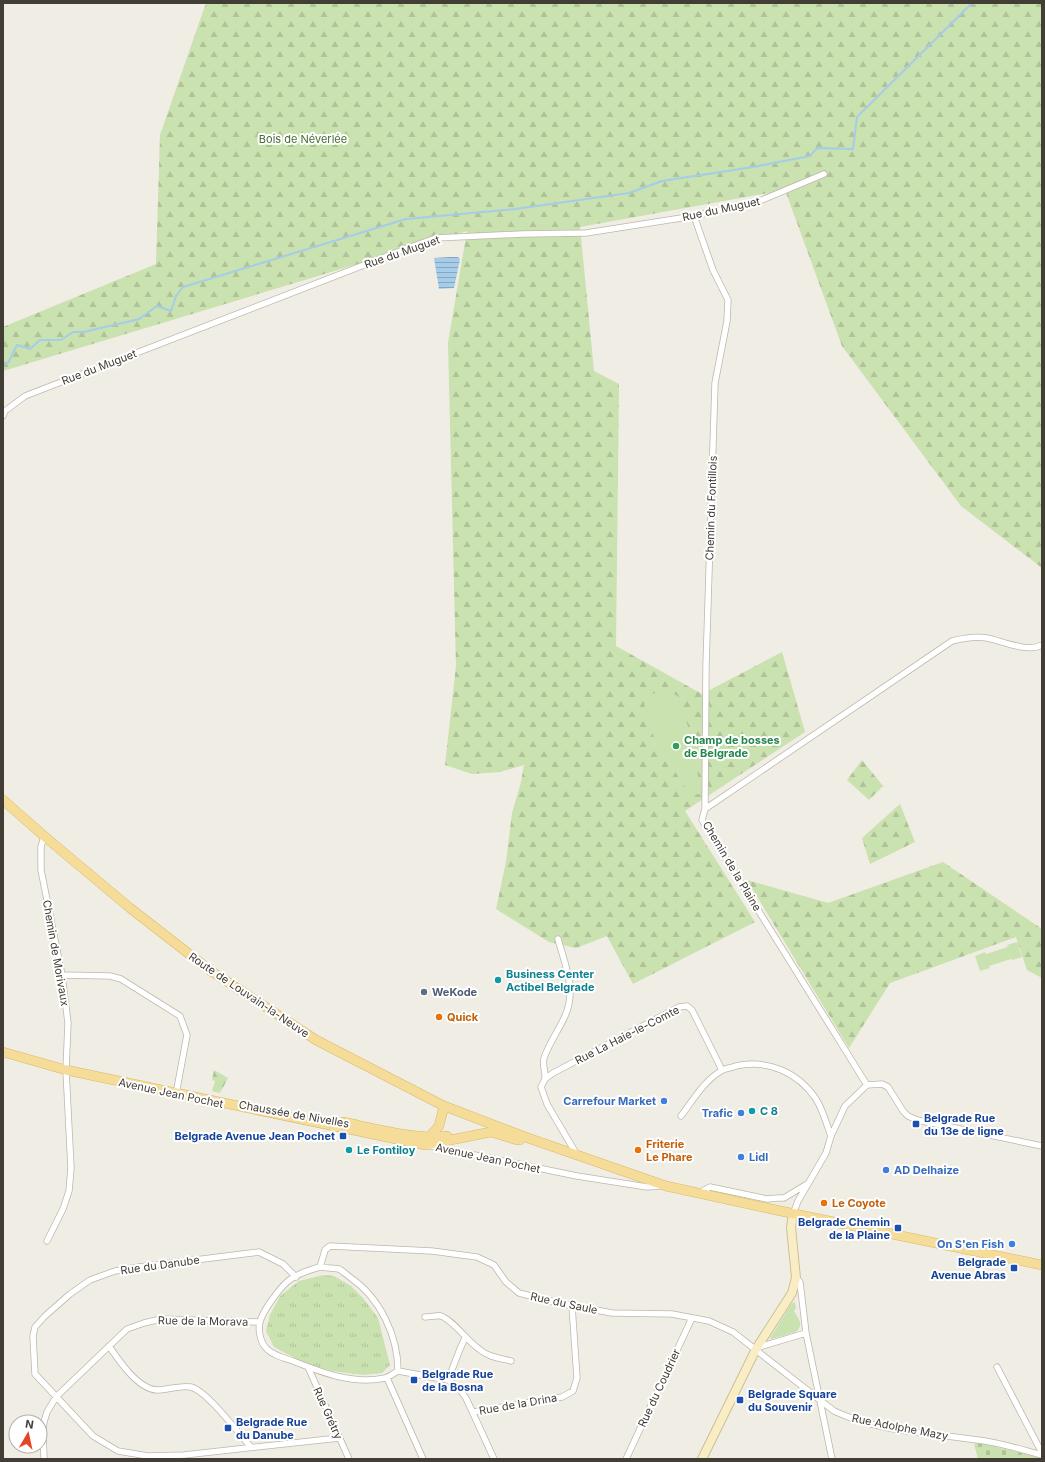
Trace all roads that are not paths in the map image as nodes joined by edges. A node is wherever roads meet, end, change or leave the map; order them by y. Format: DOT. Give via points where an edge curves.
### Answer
graph roads {
  1 [pos="824,174"];
  2 [pos="694,216"];
  3 [pos="3,416"];
  4 [pos="1042,645"];
  5 [pos="3,800"];
  6 [pos="705,809"];
  7 [pos="44,836"];
  8 [pos="558,939"];
  9 [pos="62,975"];
  10 [pos="3,1052"];
  11 [pos="66,1070"];
  12 [pos="722,1070"];
  13 [pos="545,1079"];
  14 [pos="867,1085"];
  15 [pos="176,1094"];
  16 [pos="444,1106"];
  17 [pos="680,1116"];
  18 [pos="495,1126"];
  19 [pos="831,1136"];
  20 [pos="528,1138"];
  21 [pos="427,1141"];
  22 [pos="1042,1146"];
  23 [pos="577,1156"];
  24 [pos="809,1183"];
  25 [pos="666,1186"];
  26 [pos="698,1193"];
  27 [pos="793,1214"];
  28 [pos="47,1241"];
  29 [pos="1042,1265"];
  30 [pos="320,1267"];
  31 [pos="296,1277"];
  32 [pos="796,1278"];
  33 [pos="572,1306"];
  34 [pos="425,1317"];
  35 [pos="692,1318"];
  36 [pos="260,1322"];
  37 [pos="806,1333"];
  38 [pos="465,1338"];
  39 [pos="109,1346"];
  40 [pos="756,1348"];
  41 [pos="511,1361"];
  42 [pos="308,1367"];
  43 [pos="997,1367"];
  44 [pos="398,1371"];
  45 [pos="387,1378"];
  46 [pos="448,1380"];
  47 [pos="56,1397"];
  48 [pos="819,1398"];
  49 [pos="473,1412"];
  50 [pos="339,1438"];
  51 [pos="251,1447"];
  52 [pos="1042,1454"];
  53 [pos="44,1459"];
  54 [pos="349,1459"];
  55 [pos="423,1459"];
  56 [pos="494,1459"];
  57 [pos="626,1459"];
  58 [pos="702,1459"];
  59 [pos="832,1459"];
  1 -- 2 [label="street, Rue du Muguet" via="757,202"];
  2 -- 3 [label="street, Rue du Muguet" via="586,233 436,238 25,396"];
  2 -- 6 [label="street, Chemin du Fontillois" via="713,270 728,300 727,320 715,383 706,666"];
  4 -- 6 [label="street, Chemin de la Plaine" via="1027,648 970,636 952,641"];
  5 -- 7 [label="main road, Route de Louvain-la-Neuve"];
  6 -- 14 [label="street, Chemin de la Plaine" via="702,820"];
  7 -- 9 [label="street, Chemin de Morivaux" via="41,847 41,870"];
  7 -- 16 [label="main road, Route de Louvain-la-Neuve" via="158,931 211,971 316,1040"];
  8 -- 13 [label="street" via="567,967 571,1001 544,1058"];
  9 -- 11 [label="street, Chemin de Morivaux" via="68,1023"];
  9 -- 15 [label="street" via="110,976 120,979 180,1016 187,1035"];
  10 -- 11 [label="main road"];
  11 -- 15 [label="main road, Avenue Jean Pochet"];
  11 -- 28 [label="street, Chemin de Morivaux" via="71,1168 69,1191 63,1210"];
  12 -- 13 [label="street, Rue La Haie-le-Comte" via="692,1010 687,1006 679,1007"];
  12 -- 17 [label="street" via="707,1081"];
  12 -- 19 [label="street" via="745,1064 766,1064 800,1080 817,1100"];
  13 -- 23 [label="street" via="541,1087 547,1104"];
  14 -- 19 [label="street" via="845,1106"];
  14 -- 22 [label="street" via="882,1084 888,1087 903,1111 917,1120"];
  15 -- 21 [label="main road, Avenue Jean Pochet"];
  15 -- 21 [label="main road, Chaussée de Nivelles" via="412,1134"];
  16 -- 18 [label="main road, Route de Louvain-la-Neuve"];
  16 -- 21 [label="main road" via="439,1126"];
  18 -- 20 [label="main road, Route de Louvain-la-Neuve"];
  18 -- 21 [label="main road"];
  19 -- 24 [label="street" via="826,1153"];
  20 -- 21 [label="main road" via="517,1140 491,1132"];
  20 -- 23 [label="main road, Route de Louvain-la-Neuve"];
  21 -- 25 [label="street, Avenue Jean Pochet" via="577,1176 647,1187"];
  23 -- 25 [label="main road"];
  24 -- 26 [label="street" via="784,1198 767,1199 710,1187"];
  24 -- 27 [label="street"];
  25 -- 26 [label="main road, Avenue Jean Pochet"];
  26 -- 27 [label="main road, Avenue Jean Pochet"];
  27 -- 29 [label="main road, Avenue Jean Pochet"];
  27 -- 32 [label="street" via="791,1227"];
  30 -- 31 [label="street"];
  30 -- 33 [label="street, Rue du Saule" via="325,1250 330,1246 432,1251 477,1257 494,1265 506,1282 519,1293"];
  30 -- 44 [label="street" via="339,1270 362,1286 378,1305 390,1330"];
  31 -- 36 [label="street" via="271,1301"];
  31 -- 47 [label="street, Rue du Danube" via="283,1264 259,1252 139,1267 115,1271 90,1280 70,1294 35,1327 35,1374"];
  32 -- 37 [label="street" via="800,1282"];
  32 -- 40 [label="street" via="792,1293"];
  33 -- 35 [label="street, Rue du Saule" via="612,1313 672,1314"];
  33 -- 49 [label="street, Rue de la Drina" via="577,1378 572,1391 562,1397"];
  34 -- 38 [label="street" via="440,1316 452,1322"];
  35 -- 40 [label="street, Rue du Saule" via="709,1320"];
  35 -- 57 [label="street, Rue du Coudrier"];
  36 -- 39 [label="street, Rue de la Morava" via="161,1319 127,1329"];
  36 -- 42 [label="street" via="260,1336 265,1348"];
  37 -- 40 [label="street"];
  37 -- 48 [label="street"];
  38 -- 41 [label="street" via="491,1357"];
  38 -- 46 [label="street"];
  39 -- 47 [label="street, Rue de la Morava"];
  39 -- 51 [label="street" via="124,1367 142,1384 156,1390 191,1387 204,1395"];
  40 -- 48 [label="street, Rue Adolphe Mazy"];
  40 -- 58 [label="street"];
  42 -- 45 [label="street" via="349,1379"];
  42 -- 50 [label="street, Rue Grétry"];
  43 -- 52 [label="street"];
  44 -- 45 [label="street"];
  44 -- 46 [label="street"];
  45 -- 55 [label="street"];
  46 -- 49 [label="street" via="458,1387"];
  47 -- 51 [label="street, Rue du Danube" via="93,1436 118,1451 148,1456 184,1455"];
  47 -- 53 [label="street, Rue de la Morava" via="44,1422"];
  48 -- 52 [label="street, Rue Adolphe Mazy" via="834,1411 864,1422 926,1434 986,1441"];
  48 -- 59 [label="street"];
  49 -- 56 [label="street"];
  50 -- 51 [label="street, Rue du Danube"];
  50 -- 54 [label="street, Rue Grétry"];
}
